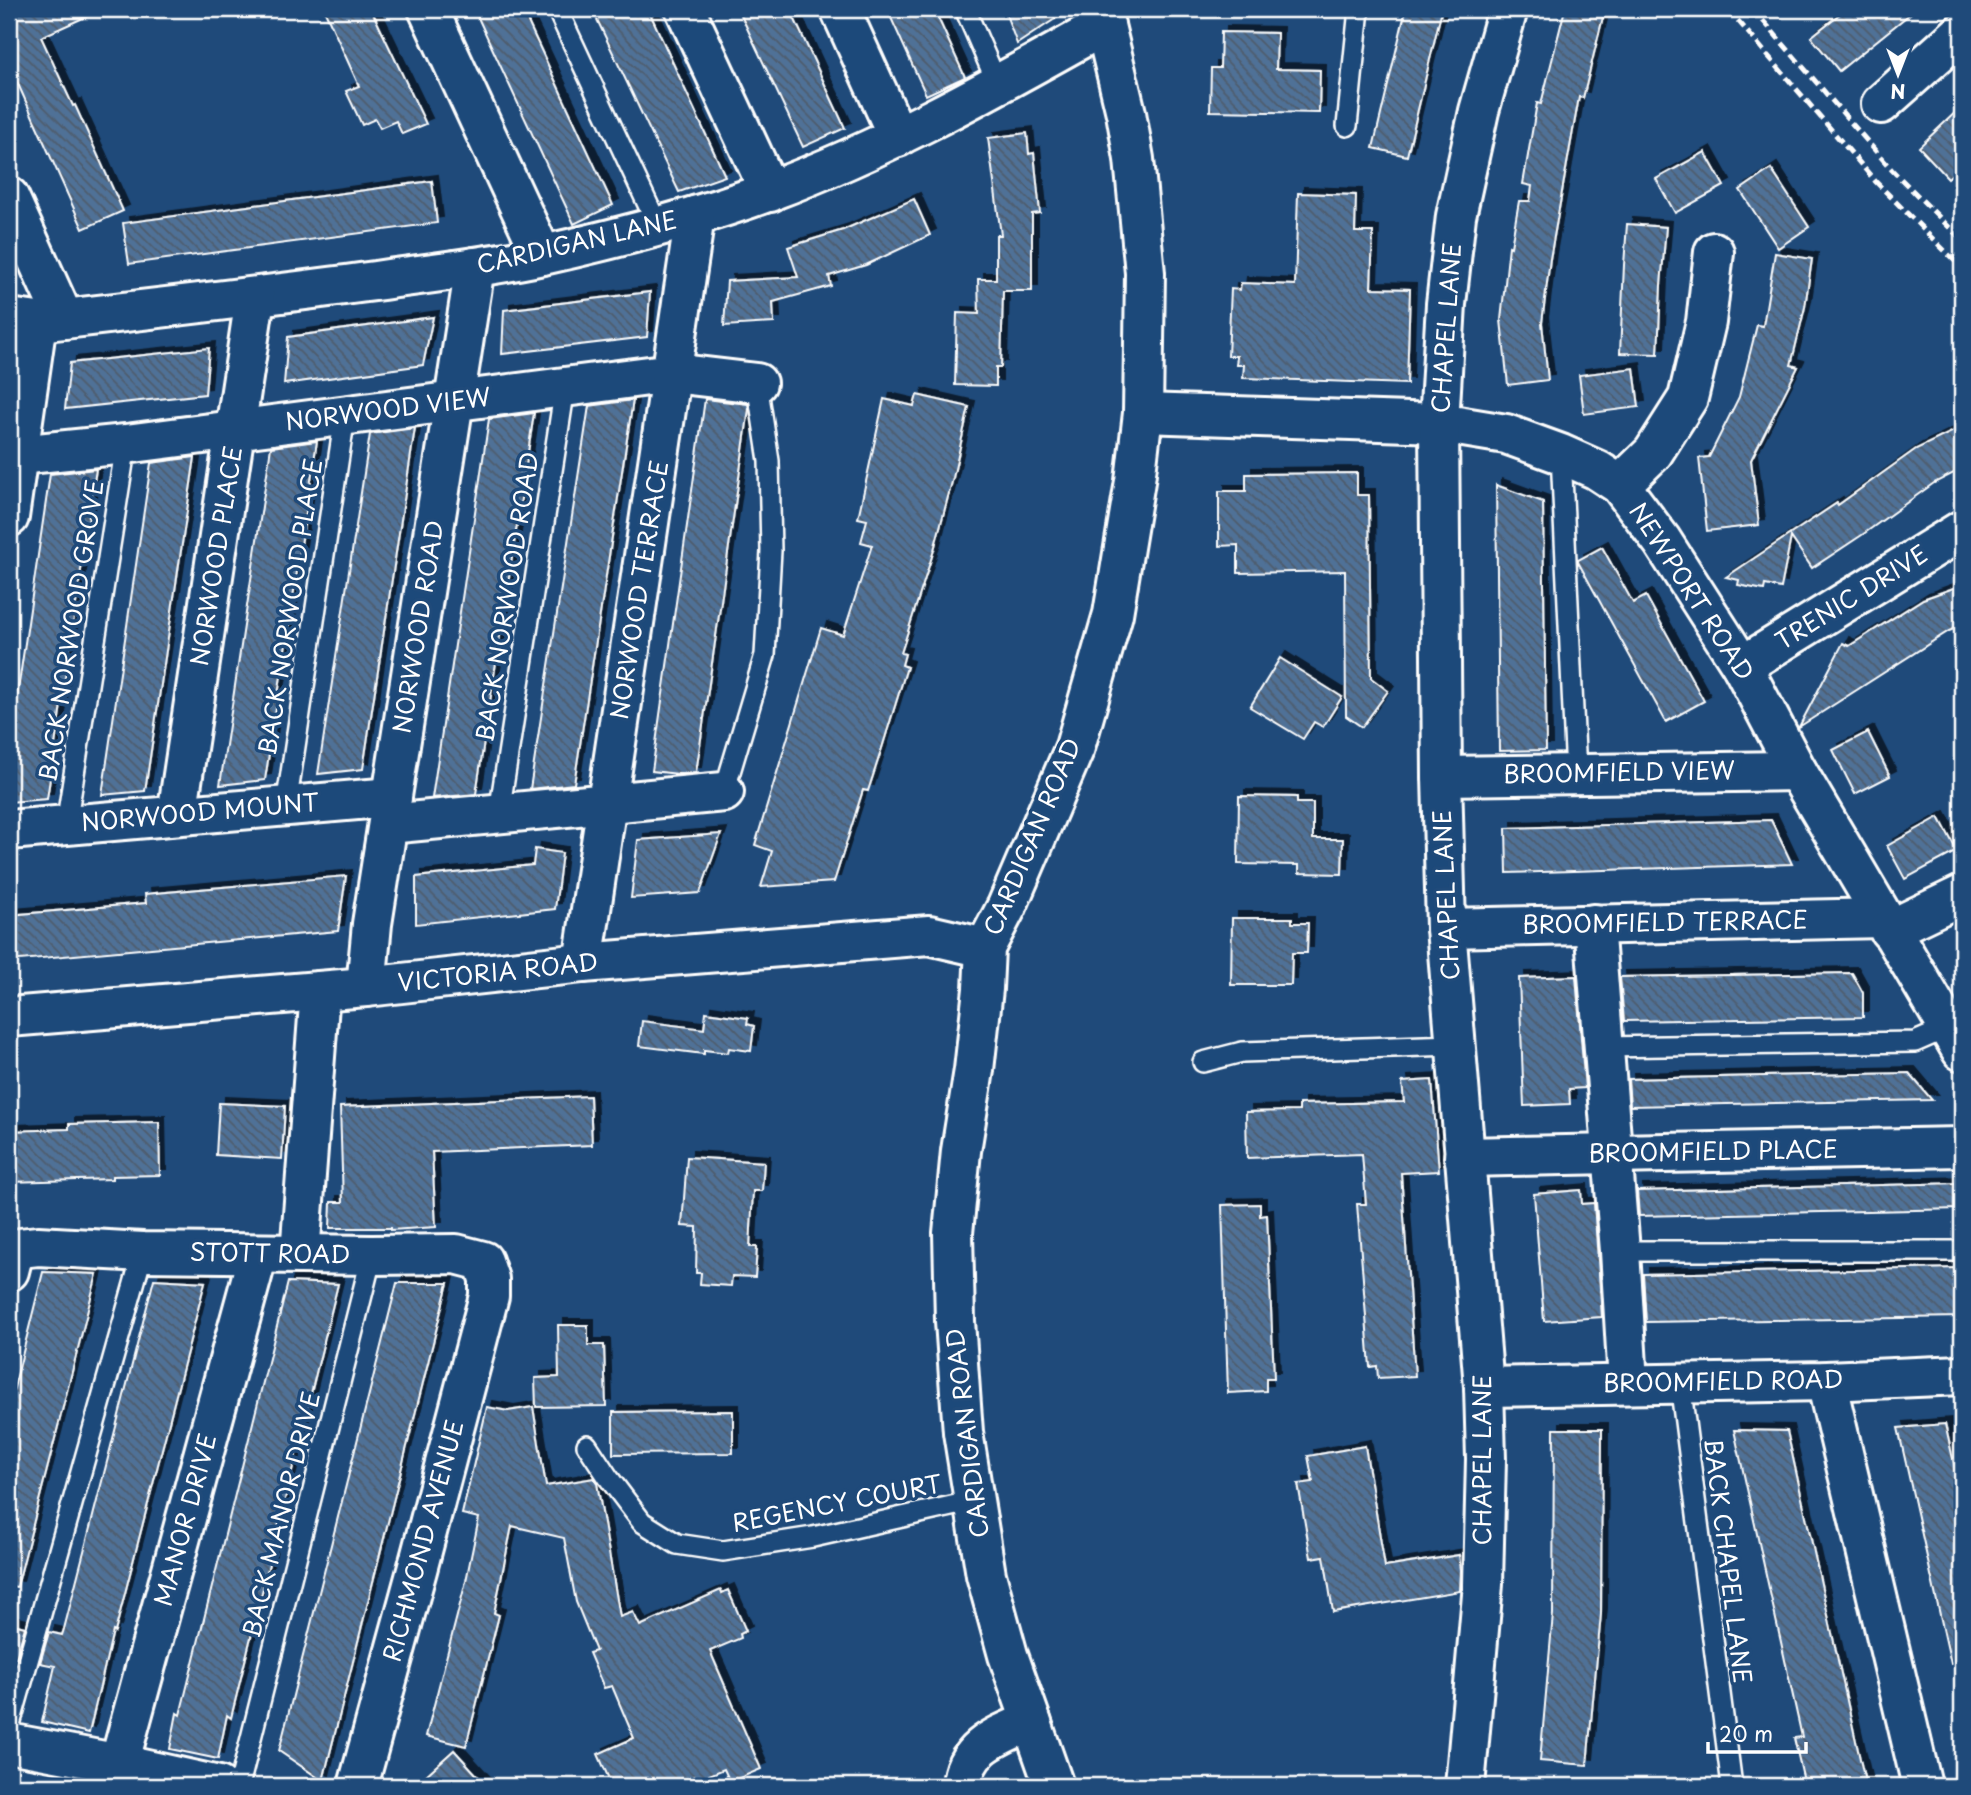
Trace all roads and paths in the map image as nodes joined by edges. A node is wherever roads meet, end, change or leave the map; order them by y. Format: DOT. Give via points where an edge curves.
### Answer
graph roads {
  1 [pos="428,9"];
  2 [pos="557,9"];
  3 [pos="685,9"];
  4 [pos="840,9"];
  5 [pos="965,9"];
  6 [pos="1359,9"];
  7 [pos="1508,9"];
  8 [pos="1103,17"];
  9 [pos="1962,32"];
  10 [pos="998,85"];
  11 [pos="1881,104"];
  12 [pos="1347,126"];
  13 [pos="898,137"];
  14 [pos="770,191"];
  15 [pos="9,197"];
  16 [pos="695,216"];
  17 [pos="659,226"];
  18 [pos="1714,252"];
  19 [pos="542,255"];
  20 [pos="475,267"];
  21 [pos="255,298"];
  22 [pos="36,320"];
  23 [pos="672,373"];
  24 [pos="757,383"];
  25 [pos="565,387"];
  26 [pos="454,402"];
  27 [pos="1143,413"];
  28 [pos="345,416"];
  29 [pos="1439,423"];
  30 [pos="236,430"];
  31 [pos="126,444"];
  32 [pos="1561,454"];
  33 [pos="18,455"];
  34 [pos="1620,485"];
  35 [pos="9,517"];
  36 [pos="1962,530"];
  37 [pos="1742,666"];
  38 [pos="1797,771"];
  39 [pos="1576,774"];
  40 [pos="1442,776"];
  41 [pos="724,792"];
  42 [pos="608,803"];
  43 [pos="286,806"];
  44 [pos="390,810"];
  45 [pos="499,813"];
  46 [pos="177,815"];
  47 [pos="66,825"];
  48 [pos="9,830"];
  49 [pos="1962,895"];
  50 [pos="1594,924"];
  51 [pos="1886,924"];
  52 [pos="1446,928"];
  53 [pos="985,948"];
  54 [pos="583,963"];
  55 [pos="366,987"];
  56 [pos="320,991"];
  57 [pos="9,1017"];
  58 [pos="1957,1039"];
  59 [pos="1455,1045"];
  60 [pos="1604,1047"];
  61 [pos="1203,1062"];
  62 [pos="1962,1147"];
  63 [pos="1612,1154"];
  64 [pos="1464,1157"];
  65 [pos="1620,1251"];
  66 [pos="1962,1251"];
  67 [pos="143,1252"];
  68 [pos="258,1254"];
  69 [pos="300,1254"];
  70 [pos="372,1255"];
  71 [pos="14,1259"];
  72 [pos="489,1296"];
  73 [pos="1962,1375"];
  74 [pos="1826,1381"];
  75 [pos="1628,1383"];
  76 [pos="1680,1383"];
  77 [pos="1484,1387"];
  78 [pos="587,1445"];
  79 [pos="974,1501"];
  80 [pos="1031,1721"];
  81 [pos="9,1728"];
  82 [pos="9,1743"];
  83 [pos="116,1775"];
  84 [pos="219,1786"];
  85 [pos="239,1786"];
  86 [pos="358,1786"];
  87 [pos="962,1786"];
  88 [pos="1054,1786"];
  89 [pos="1465,1786"];
  90 [pos="1732,1786"];
  91 [pos="1922,1786"];
  1 -- 19 [label="street"];
  2 -- 17 [label="lane"];
  3 -- 14 [label="street"];
  4 -- 13 [label="street"];
  5 -- 10 [label="lane"];
  6 -- 12 [label="lane"];
  7 -- 29 [label="street, CHAPEL LANE" via="1479,110 1456,216"];
  8 -- 10 [label="street, CARDIGAN LANE"];
  8 -- 27 [label="street, CARDIGAN ROAD" via="1134,159 1145,272"];
  9 -- 11 [label="street"];
  10 -- 13 [label="street, CARDIGAN LANE"];
  13 -- 14 [label="street, CARDIGAN LANE"];
  14 -- 16 [label="street, CARDIGAN LANE"];
  15 -- 22 [label="street"];
  16 -- 17 [label="street, CARDIGAN LANE"];
  16 -- 23 [label="street, NORWOOD TERRACE"];
  17 -- 19 [label="street, CARDIGAN LANE"];
  18 -- 34 [label="street" via="1706,322 1688,398 1653,453"];
  19 -- 20 [label="street, CARDIGAN LANE"];
  20 -- 21 [label="street, CARDIGAN LANE"];
  20 -- 26 [label="street, NORWOOD ROAD"];
  21 -- 22 [label="street, CARDIGAN LANE"];
  21 -- 30 [label="street, NORWOOD PLACE"];
  22 -- 33 [label="street"];
  23 -- 24 [label="street, NORWOOD VIEW"];
  23 -- 25 [label="street, NORWOOD VIEW"];
  23 -- 42 [label="street, NORWOOD TERRACE"];
  24 -- 41 [label="lane" via="769,461 771,551 765,655"];
  25 -- 26 [label="street, NORWOOD VIEW"];
  25 -- 45 [label="lane, BACK NORWOOD ROAD"];
  26 -- 28 [label="street, NORWOOD VIEW"];
  26 -- 44 [label="street, NORWOOD ROAD"];
  27 -- 29 [label="street, NEWPORT ROAD"];
  27 -- 53 [label="street, CARDIGAN ROAD" via="1113,614 1075,747"];
  28 -- 30 [label="street, NORWOOD VIEW"];
  28 -- 43 [label="lane, BACK NORWOOD PLACE"];
  29 -- 32 [label="street, NEWPORT ROAD" via="1506,434"];
  29 -- 40 [label="street, CHAPEL LANE"];
  30 -- 31 [label="street, NORWOOD VIEW"];
  30 -- 46 [label="street, NORWOOD PLACE"];
  31 -- 33 [label="street, NORWOOD VIEW"];
  31 -- 47 [label="lane, BACK NORWOOD GROVE"];
  32 -- 34 [label="street, NEWPORT ROAD"];
  32 -- 39 [label="lane"];
  33 -- 35 [label="street"];
  34 -- 37 [label="street, NEWPORT ROAD" via="1662,541"];
  36 -- 37 [label="street, TRENIC DRIVE"];
  37 -- 38 [label="street, NEWPORT ROAD"];
  38 -- 39 [label="street, BROOMFIELD VIEW"];
  38 -- 51 [label="street, NEWPORT ROAD"];
  39 -- 40 [label="street, BROOMFIELD VIEW"];
  40 -- 52 [label="street, CHAPEL LANE"];
  41 -- 42 [label="street, NORWOOD MOUNT"];
  42 -- 45 [label="street, NORWOOD MOUNT"];
  42 -- 54 [label="street, NORWOOD TERRACE"];
  43 -- 44 [label="street, NORWOOD MOUNT"];
  43 -- 46 [label="street, NORWOOD MOUNT"];
  44 -- 45 [label="street, NORWOOD MOUNT"];
  44 -- 55 [label="street, NORWOOD ROAD"];
  46 -- 47 [label="street, NORWOOD MOUNT"];
  47 -- 48 [label="street, NORWOOD MOUNT"];
  49 -- 51 [label="street"];
  50 -- 51 [label="street, BROOMFIELD TERRACE"];
  50 -- 52 [label="street, BROOMFIELD TERRACE"];
  50 -- 60 [label="street"];
  51 -- 58 [label="street, NEWPORT ROAD"];
  52 -- 59 [label="street, CHAPEL LANE"];
  53 -- 54 [label="street, VICTORIA ROAD" via="929,935"];
  53 -- 79 [label="street, CARDIGAN ROAD" via="984,989 953,1233 961,1405"];
  54 -- 55 [label="street, VICTORIA ROAD"];
  55 -- 56 [label="street, VICTORIA ROAD"];
  56 -- 57 [label="street, VICTORIA ROAD"];
  56 -- 69 [label="street"];
  58 -- 60 [label="lane"];
  59 -- 61 [label="lane" via="1242,1052"];
  59 -- 64 [label="street, CHAPEL LANE"];
  60 -- 63 [label="street"];
  62 -- 63 [label="street, BROOMFIELD PLACE"];
  63 -- 64 [label="street, BROOMFIELD PLACE"];
  63 -- 65 [label="street"];
  64 -- 77 [label="street, CHAPEL LANE"];
  65 -- 66 [label="lane"];
  65 -- 75 [label="street"];
  67 -- 68 [label="street, STOTT ROAD"];
  67 -- 71 [label="street, STOTT ROAD" via="38,1246"];
  67 -- 81 [label="lane"];
  68 -- 69 [label="street, STOTT ROAD"];
  68 -- 83 [label="street, MANOR DRIVE"];
  69 -- 70 [label="street, STOTT ROAD"];
  70 -- 72 [label="street, STOTT ROAD" via="456,1254 483,1261"];
  70 -- 85 [label="lane, BACK MANOR DRIVE"];
  72 -- 86 [label="street, RICHMOND AVENUE"];
  73 -- 74 [label="street, BROOMFIELD ROAD"];
  74 -- 76 [label="street, BROOMFIELD ROAD"];
  74 -- 91 [label="street"];
  75 -- 76 [label="street, BROOMFIELD ROAD"];
  75 -- 77 [label="street, BROOMFIELD ROAD"];
  76 -- 90 [label="lane, BACK CHAPEL LANE"];
  77 -- 89 [label="street, CHAPEL LANE" via="1483,1584"];
  78 -- 79 [label="lane, REGENCY COURT" via="642,1522 677,1544 723,1551 813,1537"];
  79 -- 80 [label="street, CARDIGAN ROAD" via="986,1575"];
  80 -- 87 [label="street" via="989,1740 969,1759"];
  80 -- 88 [label="street, CARDIGAN ROAD"];
  82 -- 83 [label="street"];
  83 -- 84 [label="street"];
}
